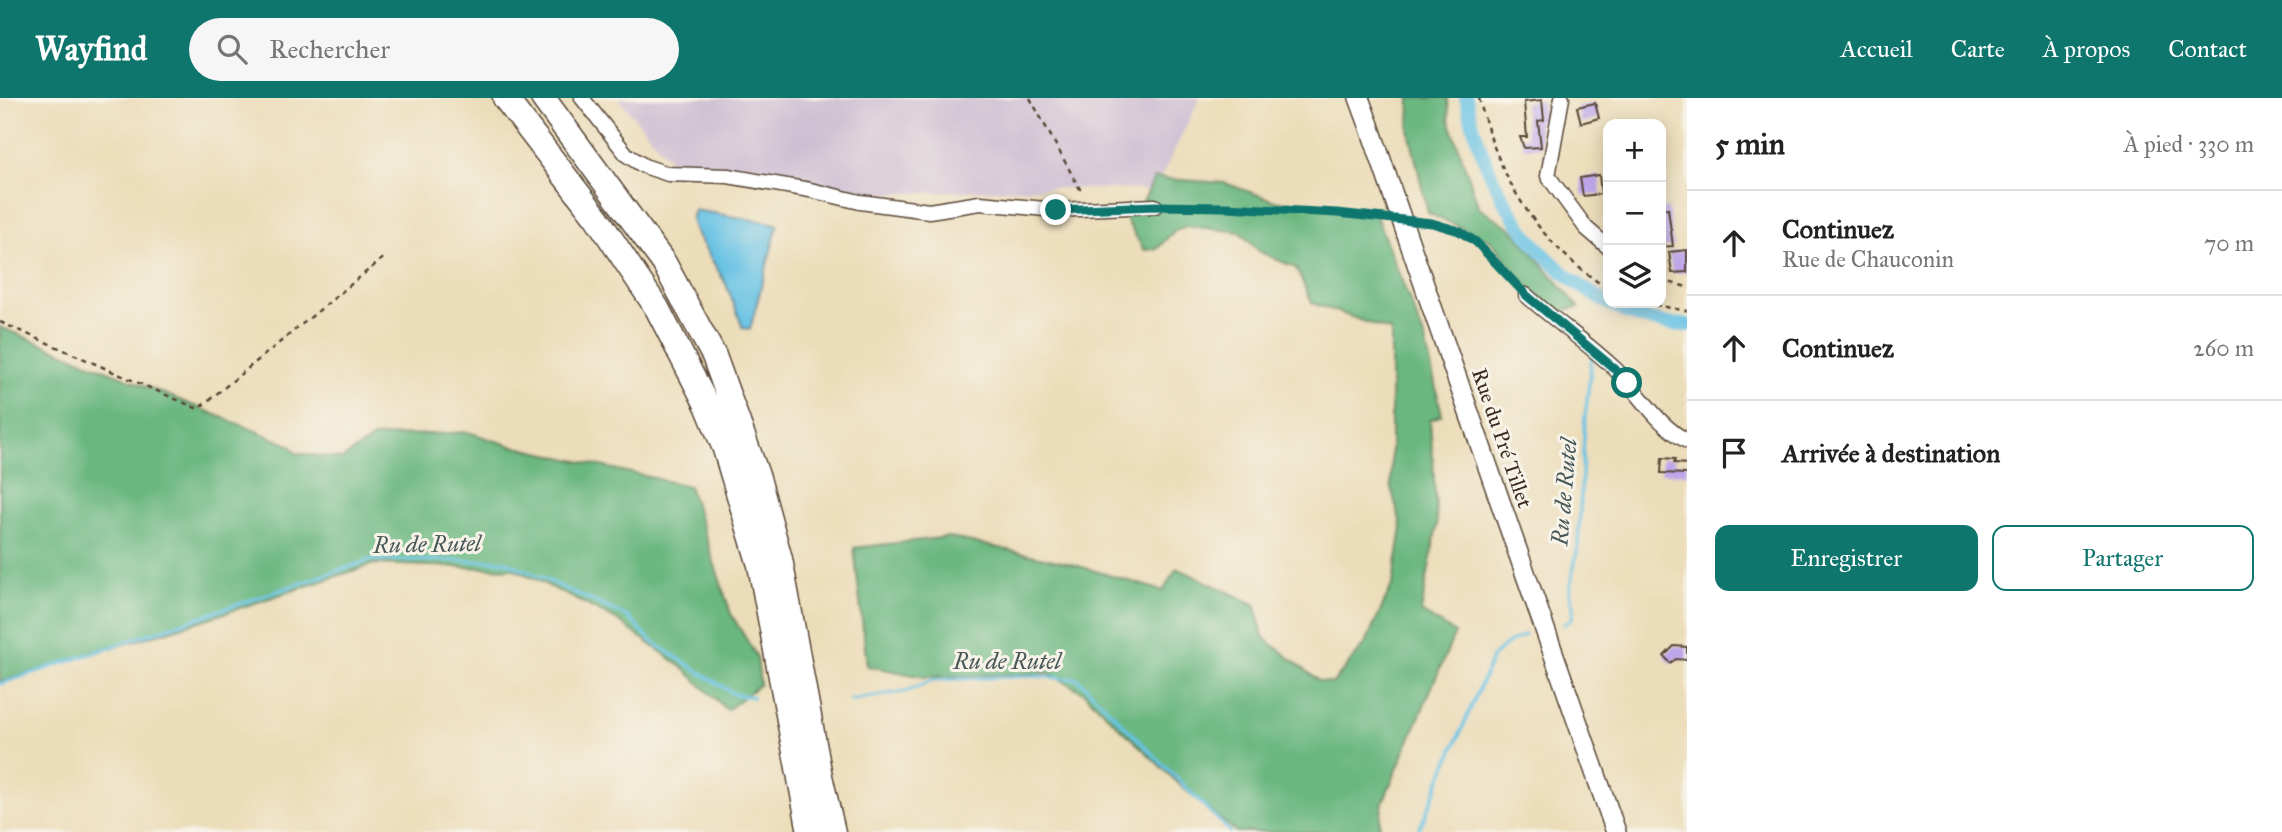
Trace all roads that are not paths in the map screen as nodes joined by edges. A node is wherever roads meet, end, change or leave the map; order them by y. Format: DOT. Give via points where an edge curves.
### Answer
graph roads {
  1 [pos="505,98"];
  2 [pos="543,98"];
  3 [pos="582,98"];
  4 [pos="1359,98"];
  5 [pos="1562,98"];
  6 [pos="1155,206"];
  7 [pos="1606,245"];
  8 [pos="1526,295"];
  9 [pos="1687,441"];
  10 [pos="810,832"];
  11 [pos="833,832"];
  12 [pos="1616,832"];
  1 -- 10 [label="highway" via="597,219 657,308 725,449 760,565"];
  2 -- 11 [label="highway" via="664,263 714,356 758,478 779,559"];
  3 -- 6 [label="street" via="627,155 668,174 727,176 929,211 980,203 1056,210"];
  4 -- 12 [label="street, Rue du Pré Tillet, bridge"];
  5 -- 7 [label="street" via="1548,176 1586,228"];
  8 -- 9 [label="street" via="1615,369 1652,413"];
}
